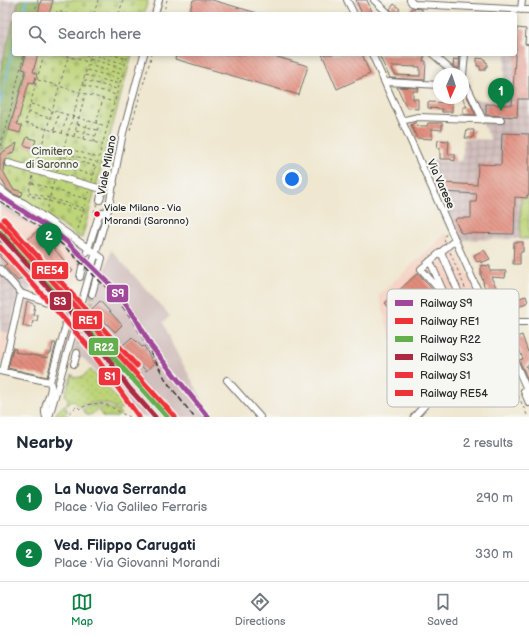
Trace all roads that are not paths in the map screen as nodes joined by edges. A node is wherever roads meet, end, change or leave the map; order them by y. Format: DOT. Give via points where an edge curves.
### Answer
graph roads {
  1 [pos="159,0"];
  2 [pos="347,0"];
  3 [pos="351,0"];
  4 [pos="374,0"];
  5 [pos="410,0"];
  6 [pos="522,0"];
  7 [pos="450,3"];
  8 [pos="521,10"];
  9 [pos="529,10"];
  10 [pos="494,11"];
  11 [pos="156,12"];
  12 [pos="353,12"];
  13 [pos="356,12"];
  14 [pos="387,12"];
  15 [pos="143,56"];
  16 [pos="373,56"];
  17 [pos="376,56"];
  18 [pos="435,56"];
  19 [pos="465,56"];
  20 [pos="448,68"];
  21 [pos="464,68"];
  22 [pos="388,82"];
  23 [pos="433,85"];
  24 [pos="469,94"];
  25 [pos="405,120"];
  26 [pos="483,120"];
  27 [pos="501,120"];
  28 [pos="8,163"];
  29 [pos="114,184"];
  30 [pos="0,189"];
  31 [pos="102,190"];
  32 [pos="100,200"];
  33 [pos="108,210"];
  34 [pos="455,240"];
  35 [pos="87,250"];
  36 [pos="441,252"];
  37 [pos="97,254"];
  38 [pos="430,261"];
  39 [pos="82,267"];
  40 [pos="0,269"];
  41 [pos="80,277"];
  42 [pos="439,289"];
  43 [pos="442,289"];
  44 [pos="457,289"];
  45 [pos="477,289"];
  46 [pos="482,289"];
  47 [pos="21,293"];
  48 [pos="92,294"];
  49 [pos="77,352"];
  50 [pos="74,364"];
  51 [pos="519,370"];
  52 [pos="1,371"];
  53 [pos="227,380"];
  54 [pos="519,381"];
  55 [pos="50,382"];
  56 [pos="529,394"];
  57 [pos="529,403"];
  58 [pos="424,407"];
  59 [pos="48,417"];
  60 [pos="260,417"];
  61 [pos="414,417"];
  1 -- 11 [label="street"];
  2 -- 12 [label="street"];
  3 -- 13 [label="street"];
  4 -- 14 [label="street"];
  5 -- 7 [label="street" via="415,4"];
  6 -- 8 [label="street"];
  7 -- 10 [label="street"];
  8 -- 9 [label="street"];
  8 -- 10 [label="street"];
  15 -- 29 [label="street, Viale Milano" via="123,133"];
  16 -- 34 [label="street, Via Varese"];
  17 -- 22 [label="street, Via Varese"];
  18 -- 20 [label="street"];
  19 -- 21 [label="street"];
  22 -- 23 [label="street"];
  22 -- 25 [label="street, Via Varese"];
  24 -- 26 [label="street"];
  25 -- 26 [label="street" via="418,117"];
  25 -- 46 [label="street, Via Varese"];
  26 -- 27 [label="street"];
  28 -- 31 [label="street"];
  29 -- 31 [label="street" via="105,181"];
  29 -- 33 [label="street, Viale Milano"];
  30 -- 35 [label="street" via="24,203"];
  31 -- 32 [label="street"];
  33 -- 35 [label="street" via="99,215"];
  33 -- 37 [label="street, Viale Milano"];
  34 -- 36 [label="street"];
  34 -- 45 [label="street, Via Varese"];
  35 -- 37 [label="street"];
  36 -- 38 [label="street"];
  36 -- 44 [label="street"];
  37 -- 48 [label="street" via="102,258"];
  37 -- 59 [label="street, Viale Milano"];
  38 -- 42 [label="street" via="420,269"];
  38 -- 43 [label="street"];
  39 -- 41 [label="street"];
  40 -- 47 [label="street"];
  47 -- 52 [label="street"];
  47 -- 55 [label="street" via="54,306 64,317 66,325"];
  49 -- 50 [label="street"];
  51 -- 56 [label="street"];
  52 -- 55 [label="street"];
  53 -- 60 [label="street"];
  54 -- 57 [label="street"];
  55 -- 59 [label="street" via="52,386 45,409"];
  58 -- 61 [label="street"];
}
